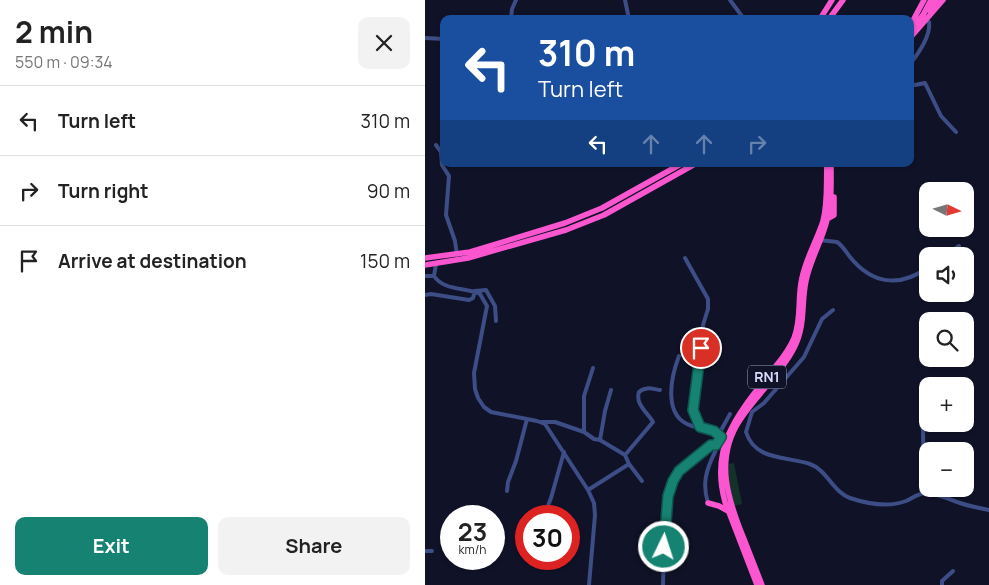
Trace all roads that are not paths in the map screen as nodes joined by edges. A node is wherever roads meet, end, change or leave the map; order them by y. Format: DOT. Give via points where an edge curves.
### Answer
graph roads {
  1 [pos="516,0"];
  2 [pos="625,0"];
  3 [pos="731,0"];
  4 [pos="831,0"];
  5 [pos="839,0"];
  6 [pos="843,0"];
  7 [pos="924,0"];
  8 [pos="931,0"];
  9 [pos="936,0"];
  10 [pos="943,0"];
  11 [pos="512,15"];
  12 [pos="628,15"];
  13 [pos="741,15"];
  14 [pos="822,15"];
  15 [pos="831,15"];
  16 [pos="832,15"];
  17 [pos="926,18"];
  18 [pos="914,19"];
  19 [pos="914,27"];
  20 [pos="914,33"];
  21 [pos="425,38"];
  22 [pos="440,39"];
  23 [pos="914,58"];
  24 [pos="914,85"];
  25 [pos="956,132"];
  26 [pos="436,145"];
  27 [pos="440,151"];
  28 [pos="443,167"];
  29 [pos="676,167"];
  30 [pos="690,167"];
  31 [pos="827,167"];
  32 [pos="831,167"];
  33 [pos="835,167"];
  34 [pos="827,219"];
  35 [pos="820,240"];
  36 [pos="457,254"];
  37 [pos="425,258"];
  38 [pos="685,258"];
  39 [pos="425,264"];
  40 [pos="436,264"];
  41 [pos="919,273"];
  42 [pos="425,276"];
  43 [pos="434,276"];
  44 [pos="475,291"];
  45 [pos="425,295"];
  46 [pos="833,310"];
  47 [pos="496,321"];
  48 [pos="679,356"];
  49 [pos="593,368"];
  50 [pos="611,390"];
  51 [pos="660,390"];
  52 [pos="750,410"];
  53 [pos="730,414"];
  54 [pos="527,419"];
  55 [pos="541,422"];
  56 [pos="700,427"];
  57 [pos="584,432"];
  58 [pos="719,434"];
  59 [pos="600,440"];
  60 [pos="716,445"];
  61 [pos="563,452"];
  62 [pos="625,455"];
  63 [pos="629,464"];
  64 [pos="642,481"];
  65 [pos="588,490"];
  66 [pos="722,490"];
  67 [pos="507,491"];
  68 [pos="919,494"];
  69 [pos="945,497"];
  70 [pos="708,503"];
  71 [pos="548,505"];
  72 [pos="989,510"];
  73 [pos="728,511"];
  74 [pos="425,551"];
  75 [pos="433,551"];
  76 [pos="953,571"];
  77 [pos="589,585"];
  78 [pos="663,585"];
  79 [pos="757,585"];
  80 [pos="762,585"];
  81 [pos="942,585"];
  1 -- 11 [label="street"];
  2 -- 12 [label="street"];
  3 -- 13 [label="street"];
  4 -- 14 [label="highway"];
  5 -- 15 [label="highway"];
  6 -- 16 [label="highway"];
  7 -- 18 [label="highway"];
  8 -- 19 [label="highway"];
  9 -- 17 [label="highway"];
  10 -- 17 [label="highway"];
  17 -- 20 [label="highway"];
  17 -- 23 [label="street" via="929,30"];
  21 -- 22 [label="street"];
  24 -- 25 [label="street" via="925,83 941,116"];
  26 -- 27 [label="street"];
  28 -- 36 [label="street" via="450,179 446,215"];
  29 -- 36 [label="highway" via="601,208 565,223"];
  30 -- 40 [label="highway" via="604,215 573,227 528,242"];
  31 -- 66 [label="highway, RN1" via="825,212 802,278 796,331 785,355 732,425 721,466"];
  32 -- 34 [label="highway, RN1"];
  33 -- 34 [label="highway" via="834,215"];
  34 -- 35 [label="highway, RN1"];
  35 -- 41 [label="street" via="842,245 866,274 879,279 908,279"];
  35 -- 52 [label="highway, RN1" via="809,267 802,324 794,348"];
  36 -- 37 [label="highway"];
  38 -- 56 [label="street" via="708,299 693,400 693,413"];
  39 -- 40 [label="highway"];
  40 -- 43 [label="street"];
  42 -- 43 [label="street"];
  43 -- 44 [label="street" via="451,287"];
  44 -- 45 [label="street" via="469,300"];
  44 -- 47 [label="street" via="488,292 495,306"];
  44 -- 54 [label="street" via="487,306 474,373 477,394 487,410"];
  46 -- 52 [label="street" via="822,319 803,357 764,404"];
  48 -- 56 [label="street" via="673,374 671,400 680,420"];
  49 -- 57 [label="street" via="584,396"];
  50 -- 59 [label="street"];
  51 -- 62 [label="street" via="647,388 639,392 640,406 653,422"];
  52 -- 68 [label="street" via="746,433 758,450 811,464 848,497 888,505"];
  52 -- 80 [label="highway, RN1" via="732,435 725,482 735,519"];
  53 -- 58 [label="street"];
  54 -- 55 [label="street"];
  54 -- 67 [label="street"];
  55 -- 57 [label="street" via="555,422"];
  55 -- 61 [label="street"];
  56 -- 58 [label="street"];
  57 -- 59 [label="street"];
  58 -- 60 [label="street" via="721,437"];
  59 -- 62 [label="street"];
  60 -- 70 [label="street" via="705,478"];
  60 -- 78 [label="street" via="711,445 683,468 673,481 667,507"];
  61 -- 65 [label="street"];
  61 -- 71 [label="street"];
  62 -- 63 [label="street"];
  63 -- 64 [label="street"];
  63 -- 65 [label="street"];
  65 -- 77 [label="street" via="595,515"];
  66 -- 70 [label="highway" via="718,500"];
  66 -- 73 [label="highway, RN1"];
  69 -- 72 [label="street"];
  70 -- 73 [label="highway"];
  73 -- 79 [label="highway, RN1"];
  74 -- 75 [label="street"];
  76 -- 81 [label="street"];
}
